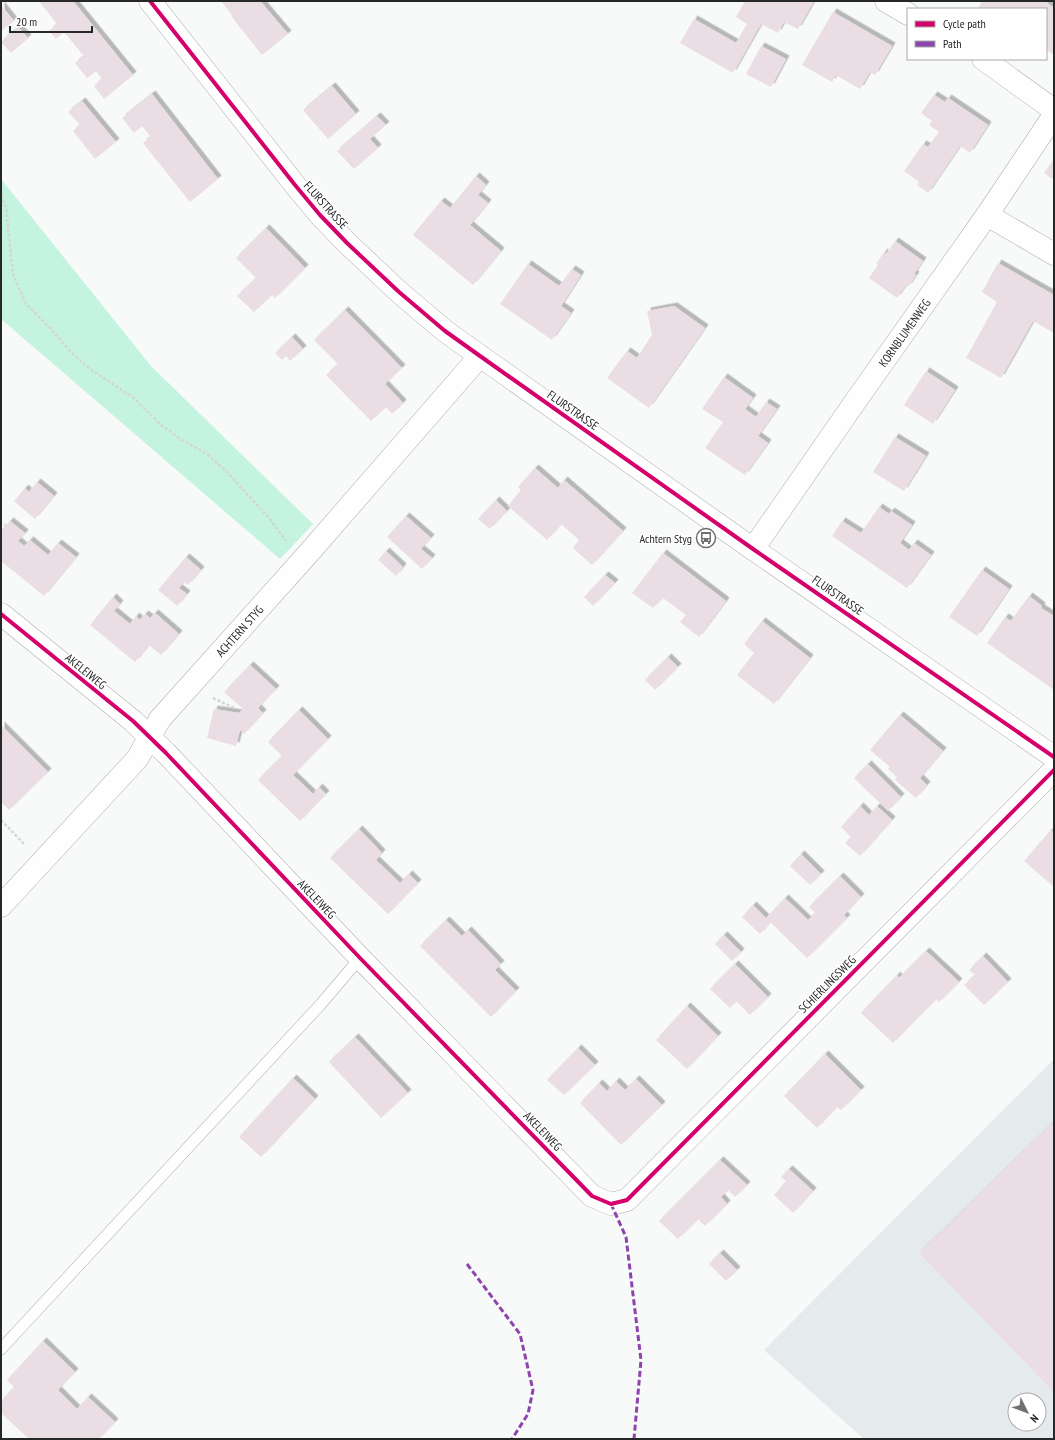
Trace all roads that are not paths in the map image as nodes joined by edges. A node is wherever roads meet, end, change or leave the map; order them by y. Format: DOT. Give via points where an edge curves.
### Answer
graph roads {
  1 [pos="150,1"];
  2 [pos="886,1"];
  3 [pos="907,13"];
  4 [pos="984,60"];
  5 [pos="1054,110"];
  6 [pos="1054,115"];
  7 [pos="987,215"];
  8 [pos="1054,254"];
  9 [pos="480,356"];
  10 [pos="754,549"];
  11 [pos="1,614"];
  12 [pos="150,738"];
  13 [pos="1054,757"];
  14 [pos="1054,770"];
  15 [pos="1,906"];
  16 [pos="360,958"];
  17 [pos="611,1204"];
  18 [pos="1,1349"];
  1 -- 9 [label="street, FLURSTRASSE" via="320,214 399,292"];
  2 -- 3 [label="street"];
  4 -- 5 [label="street"];
  6 -- 7 [label="street, KORNBLUMENWEG"];
  7 -- 8 [label="street"];
  7 -- 10 [label="street, KORNBLUMENWEG"];
  9 -- 10 [label="street, FLURSTRASSE"];
  9 -- 12 [label="street, ACHTERN STYG" via="160,719"];
  10 -- 13 [label="street, FLURSTRASSE"];
  11 -- 12 [label="street, AKELEIWEG"];
  12 -- 15 [label="street, ACHTERN STYG" via="137,759"];
  12 -- 16 [label="street, AKELEIWEG"];
  14 -- 17 [label="street, SCHIERLINGSWEG" via="627,1200"];
  16 -- 17 [label="street, AKELEIWEG" via="592,1196"];
  16 -- 18 [label="lane" via="321,1004"];
}
